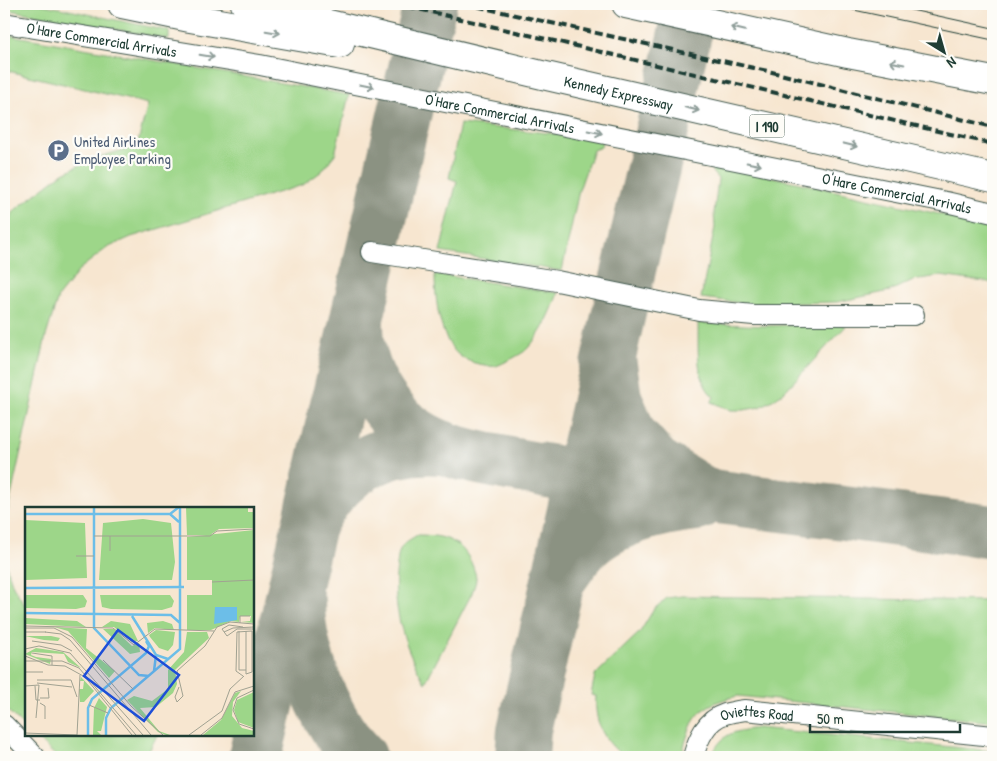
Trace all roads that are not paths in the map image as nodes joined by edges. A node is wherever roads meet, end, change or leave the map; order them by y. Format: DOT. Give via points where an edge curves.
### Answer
graph roads {
  1 [pos="122,4"];
  2 [pos="245,4"];
  3 [pos="626,4"];
  4 [pos="4,23"];
  5 [pos="945,72"];
  6 [pos="542,75"];
  7 [pos="993,81"];
  8 [pos="993,87"];
  9 [pos="993,178"];
  10 [pos="993,213"];
  11 [pos="372,252"];
  12 [pos="914,315"];
  13 [pos="4,725"];
  14 [pos="993,736"];
  15 [pos="35,757"];
  16 [pos="693,757"];
  1 -- 6 [label="highway, one-way"];
  2 -- 6 [label="highway, Kennedy Expressway / I 190"];
  5 -- 3 [label="highway, one-way"];
  4 -- 10 [label="lane, O'Hare Commercial Arrivals, one-way" via="260,65"];
  5 -- 7 [label="highway"];
  5 -- 8 [label="highway"];
  6 -- 9 [label="highway, Kennedy Expressway / I 190, one-way"];
  11 -- 12 [label="lane" via="558,281 699,310 754,315"];
  13 -- 15 [label="lane"];
  14 -- 16 [label="lane, Oviettes Road" via="745,710 724,714 709,723 697,742"];
}
